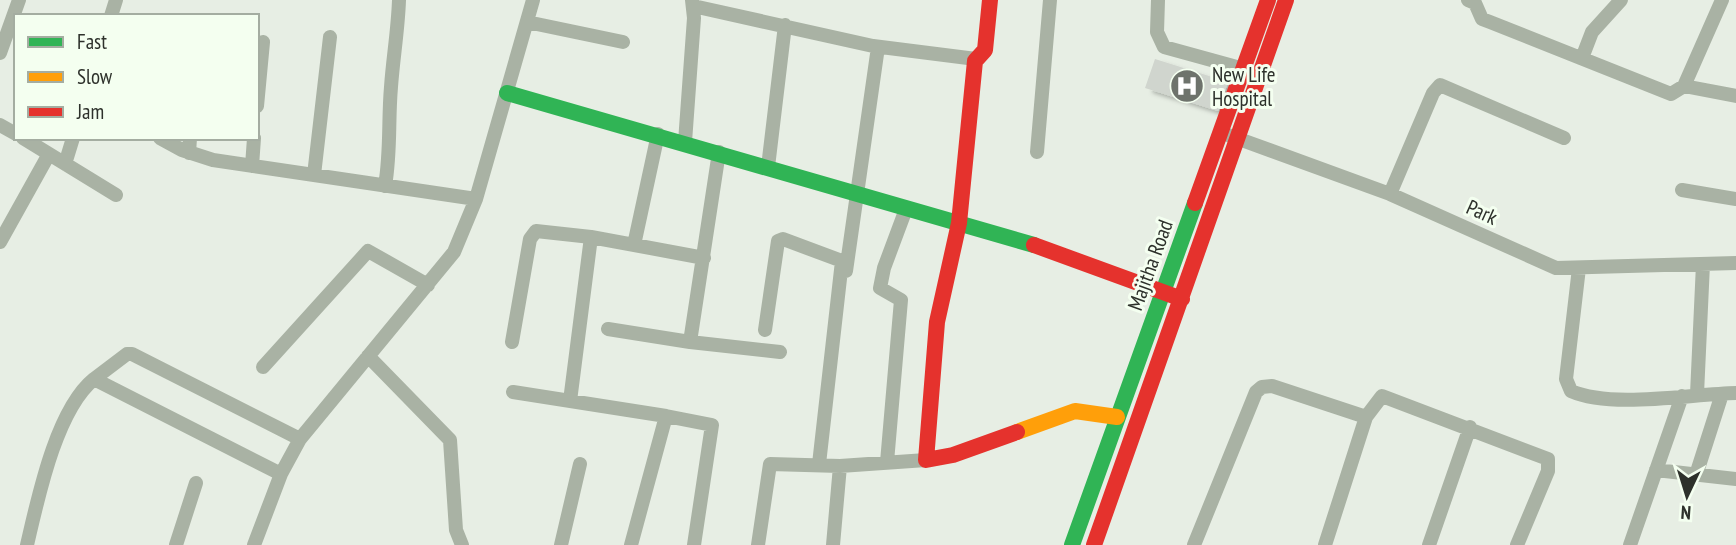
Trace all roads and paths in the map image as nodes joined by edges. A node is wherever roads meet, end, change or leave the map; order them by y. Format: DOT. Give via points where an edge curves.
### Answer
graph roads {
  1 [pos="19,0"];
  2 [pos="399,0"];
  3 [pos="533,0"];
  4 [pos="990,0"];
  5 [pos="1050,0"];
  6 [pos="1158,0"];
  7 [pos="1268,0"];
  8 [pos="1286,0"];
  9 [pos="1468,0"];
  10 [pos="1621,0"];
  11 [pos="1722,0"];
  12 [pos="693,3"];
  13 [pos="527,22"];
  14 [pos="785,25"];
  15 [pos="330,37"];
  16 [pos="623,42"];
  17 [pos="263,43"];
  18 [pos="878,47"];
  19 [pos="0,52"];
  20 [pos="1583,58"];
  21 [pos="976,59"];
  22 [pos="1244,69"];
  23 [pos="259,85"];
  24 [pos="1684,86"];
  25 [pos="507,93"];
  26 [pos="1736,96"];
  27 [pos="1221,132"];
  28 [pos="658,134"];
  29 [pos="1238,138"];
  30 [pos="1564,138"];
  31 [pos="26,140"];
  32 [pos="72,140"];
  33 [pos="167,140"];
  34 [pos="254,140"];
  35 [pos="685,142"];
  36 [pos="189,146"];
  37 [pos="719,152"];
  38 [pos="1037,152"];
  39 [pos="49,154"];
  40 [pos="65,164"];
  41 [pos="252,166"];
  42 [pos="768,167"];
  43 [pos="314,175"];
  44 [pos="385,186"];
  45 [pos="1682,190"];
  46 [pos="1390,194"];
  47 [pos="116,195"];
  48 [pos="857,195"];
  49 [pos="476,199"];
  50 [pos="1736,199"];
  51 [pos="906,209"];
  52 [pos="4,222"];
  53 [pos="959,223"];
  54 [pos="591,237"];
  55 [pos="0,242"];
  56 [pos="634,245"];
  57 [pos="704,258"];
  58 [pos="1736,263"];
  59 [pos="1703,264"];
  60 [pos="1579,268"];
  61 [pos="428,285"];
  62 [pos="1163,291"];
  63 [pos="1182,299"];
  64 [pos="608,329"];
  65 [pos="765,330"];
  66 [pos="512,342"];
  67 [pos="690,342"];
  68 [pos="780,352"];
  69 [pos="368,356"];
  70 [pos="263,367"];
  71 [pos="94,379"];
  72 [pos="513,392"];
  73 [pos="1697,394"];
  74 [pos="1729,394"];
  75 [pos="1682,396"];
  76 [pos="570,401"];
  77 [pos="827,404"];
  78 [pos="666,416"];
  79 [pos="1117,417"];
  80 [pos="1366,417"];
  81 [pos="1471,427"];
  82 [pos="300,439"];
  83 [pos="926,460"];
  84 [pos="887,461"];
  85 [pos="580,464"];
  86 [pos="819,464"];
  87 [pos="840,466"];
  88 [pos="1656,470"];
  89 [pos="281,474"];
  90 [pos="1696,475"];
  91 [pos="1736,479"];
  92 [pos="196,483"];
  93 [pos="27,545"];
  94 [pos="176,545"];
  95 [pos="254,545"];
  96 [pos="462,545"];
  97 [pos="561,545"];
  98 [pos="631,545"];
  99 [pos="694,545"];
  100 [pos="758,545"];
  101 [pos="833,545"];
  102 [pos="1072,545"];
  103 [pos="1094,545"];
  104 [pos="1194,545"];
  105 [pos="1325,545"];
  106 [pos="1429,545"];
  107 [pos="1517,545"];
  108 [pos="1630,545"];
  1 -- 19 [label="street"];
  2 -- 44 [label="street"];
  3 -- 13 [label="street"];
  4 -- 21 [label="street" via="985,50"];
  5 -- 38 [label="street"];
  6 -- 22 [label="street" via="1157,32 1164,47"];
  7 -- 22 [label="street, Majitha Road"];
  8 -- 29 [label="street, Majitha Road"];
  9 -- 20 [label="street" via="1478,6 1486,21"];
  10 -- 20 [label="street" via="1592,32"];
  11 -- 24 [label="street"];
  12 -- 14 [label="street"];
  12 -- 35 [label="street"];
  13 -- 16 [label="street"];
  13 -- 25 [label="street"];
  14 -- 18 [label="street"];
  14 -- 42 [label="street"];
  15 -- 43 [label="street"];
  17 -- 23 [label="street"];
  18 -- 21 [label="street"];
  18 -- 48 [label="street"];
  20 -- 24 [label="street" via="1665,93 1677,93"];
  21 -- 53 [label="street"];
  22 -- 27 [label="street, Majitha Road"];
  24 -- 26 [label="street"];
  25 -- 28 [label="street"];
  25 -- 49 [label="street"];
  27 -- 29 [label="street, Park"];
  27 -- 62 [label="street, Majitha Road"];
  28 -- 35 [label="street"];
  28 -- 56 [label="street"];
  29 -- 46 [label="street, Park"];
  29 -- 63 [label="street, Majitha Road"];
  30 -- 46 [label="street" via="1440,85"];
  31 -- 39 [label="street"];
  32 -- 40 [label="street"];
  33 -- 36 [label="street"];
  34 -- 41 [label="street"];
  35 -- 37 [label="street"];
  36 -- 41 [label="street"];
  37 -- 42 [label="street"];
  37 -- 57 [label="street"];
  39 -- 40 [label="street"];
  39 -- 52 [label="street"];
  40 -- 47 [label="street"];
  41 -- 43 [label="street"];
  42 -- 48 [label="street"];
  43 -- 44 [label="street"];
  44 -- 49 [label="street"];
  45 -- 50 [label="street"];
  46 -- 60 [label="street, Park" via="1548,265"];
  48 -- 51 [label="street"];
  48 -- 77 [label="street"];
  49 -- 61 [label="street" via="454,252"];
  51 -- 53 [label="street"];
  51 -- 84 [label="street" via="880,288 901,299"];
  52 -- 55 [label="street"];
  53 -- 62 [label="street"];
  53 -- 83 [label="street" via="937,322"];
  54 -- 56 [label="street"];
  54 -- 66 [label="street" via="542,230 533,234"];
  54 -- 76 [label="street"];
  56 -- 57 [label="street"];
  57 -- 67 [label="street"];
  58 -- 59 [label="street, Park"];
  59 -- 60 [label="street, Park"];
  59 -- 73 [label="street"];
  60 -- 75 [label="street" via="1566,379 1570,391 1635,400"];
  61 -- 69 [label="street"];
  61 -- 70 [label="street" via="368,251"];
  62 -- 63 [label="street"];
  62 -- 79 [label="street, Majitha Road"];
  63 -- 103 [label="street, Majitha Road"];
  64 -- 67 [label="street"];
  65 -- 77 [label="street" via="778,241 842,261"];
  67 -- 68 [label="street"];
  69 -- 82 [label="street"];
  69 -- 96 [label="street" via="450,440 456,530"];
  71 -- 82 [label="street" via="132,354"];
  71 -- 89 [label="street"];
  71 -- 93 [label="street" via="75,402 48,461"];
  72 -- 76 [label="street"];
  73 -- 74 [label="street"];
  73 -- 75 [label="street"];
  74 -- 90 [label="street"];
  75 -- 88 [label="street"];
  76 -- 78 [label="street"];
  77 -- 86 [label="street"];
  78 -- 98 [label="street"];
  78 -- 99 [label="street" via="712,425"];
  79 -- 83 [label="street" via="1075,411 953,455"];
  79 -- 102 [label="street, Majitha Road"];
  80 -- 81 [label="street" via="1382,396 1388,396"];
  80 -- 104 [label="street" via="1272,386 1262,387 1256,392"];
  80 -- 105 [label="street"];
  81 -- 106 [label="street"];
  81 -- 107 [label="street" via="1548,459 1548,471"];
  82 -- 89 [label="street"];
  83 -- 84 [label="street"];
  84 -- 87 [label="street"];
  85 -- 97 [label="street"];
  86 -- 87 [label="street"];
  86 -- 100 [label="street" via="775,463 768,467"];
  87 -- 101 [label="street"];
  88 -- 90 [label="street"];
  88 -- 108 [label="street"];
  89 -- 95 [label="street"];
  90 -- 91 [label="street"];
  92 -- 94 [label="street"];
}
